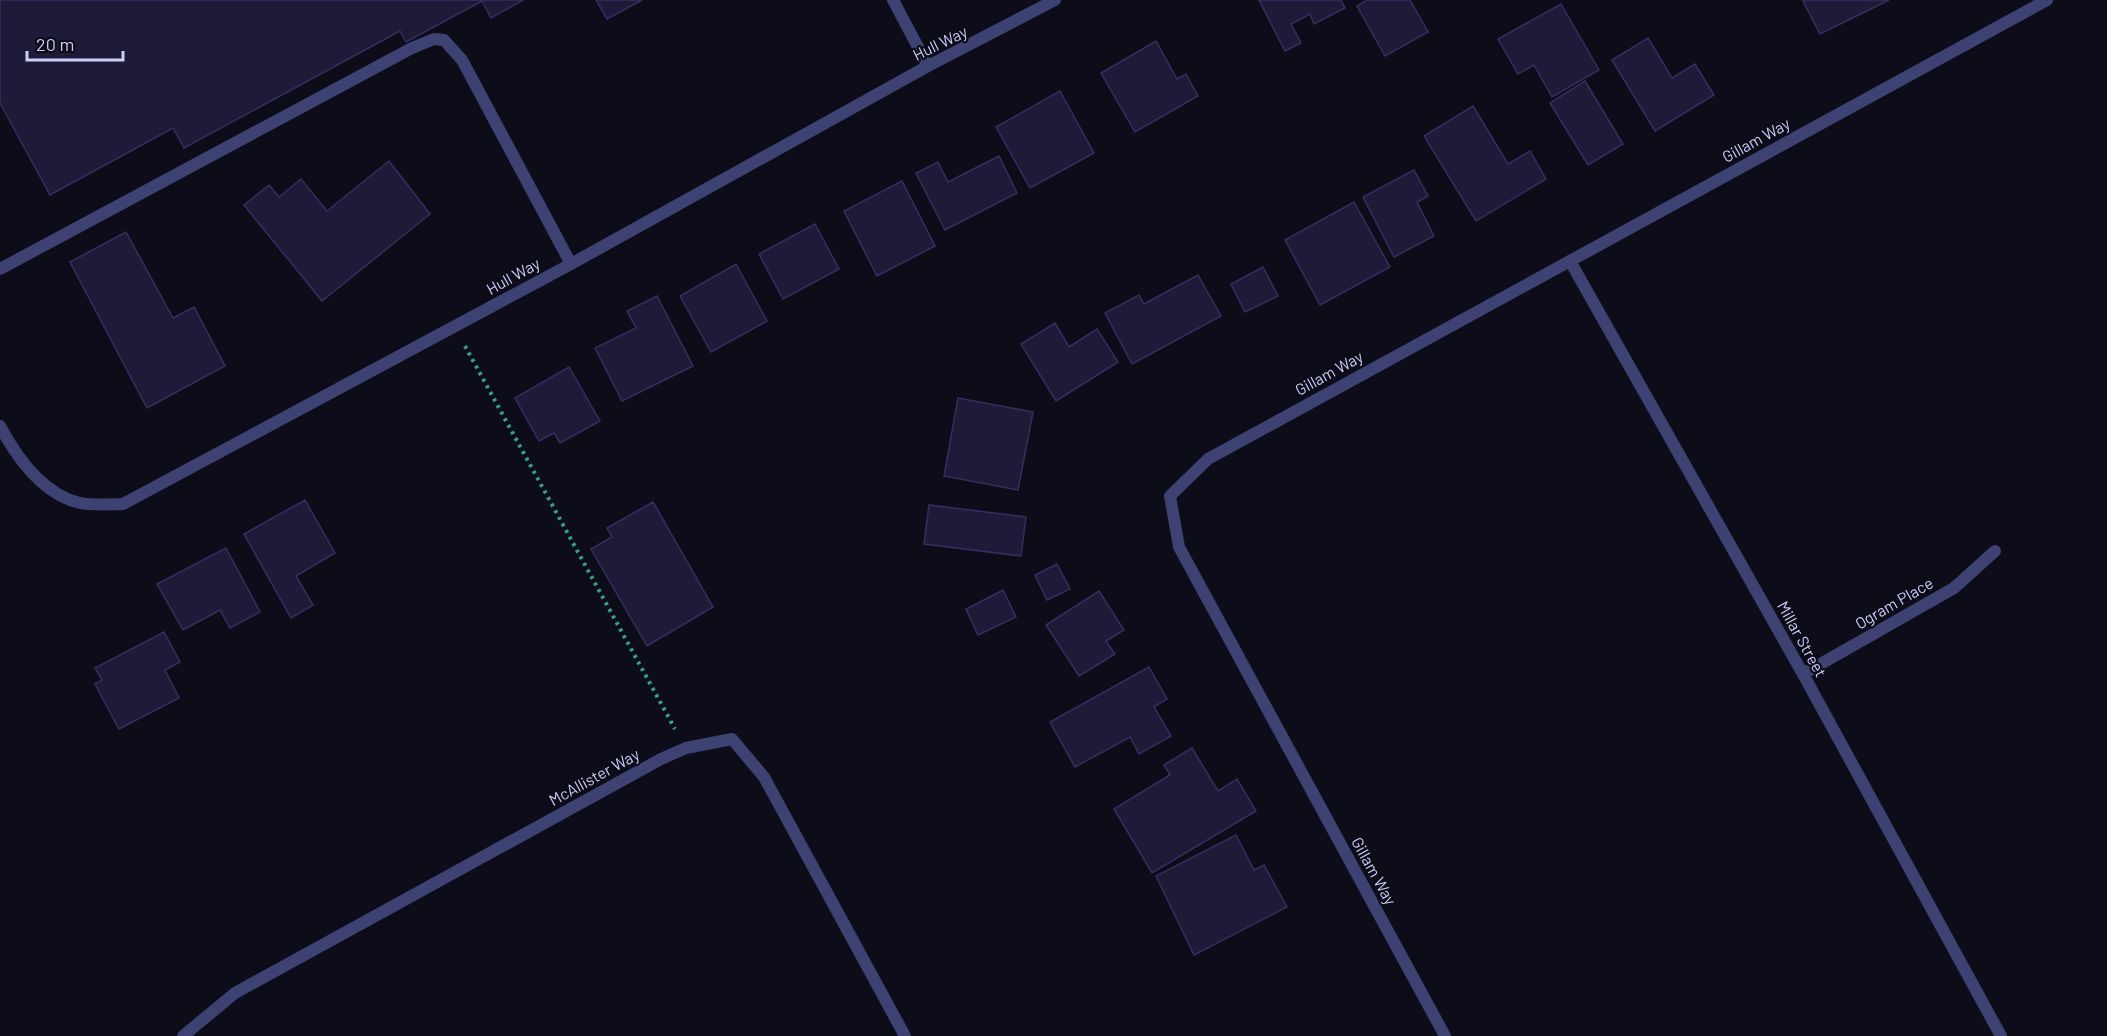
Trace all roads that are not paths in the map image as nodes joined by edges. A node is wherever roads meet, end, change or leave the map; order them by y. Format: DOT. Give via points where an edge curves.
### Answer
graph roads {
  1 [pos="893,0"];
  2 [pos="1055,0"];
  3 [pos="2047,0"];
  4 [pos="928,66"];
  5 [pos="1570,261"];
  6 [pos="571,264"];
  7 [pos="0,269"];
  8 [pos="0,426"];
  9 [pos="1995,551"];
  10 [pos="1803,674"];
  11 [pos="183,1036"];
  12 [pos="905,1036"];
  13 [pos="1445,1036"];
  14 [pos="2001,1036"];
  1 -- 4 [label="street"];
  2 -- 4 [label="street, Hull Way"];
  3 -- 5 [label="street, Gillam Way"];
  4 -- 6 [label="street, Hull Way"];
  5 -- 10 [label="street, Millar Street"];
  5 -- 13 [label="street, Gillam Way" via="1208,459 1170,495 1179,547"];
  6 -- 7 [label="street" via="462,60 444,40 434,39"];
  6 -- 8 [label="street, Hull Way" via="123,504 80,503 64,496 27,468"];
  9 -- 10 [label="street, Ogram Place" via="1954,588"];
  10 -- 14 [label="street, Millar Street"];
  11 -- 12 [label="street, McAllister Way" via="235,993 686,748 732,739 764,777"];
}
